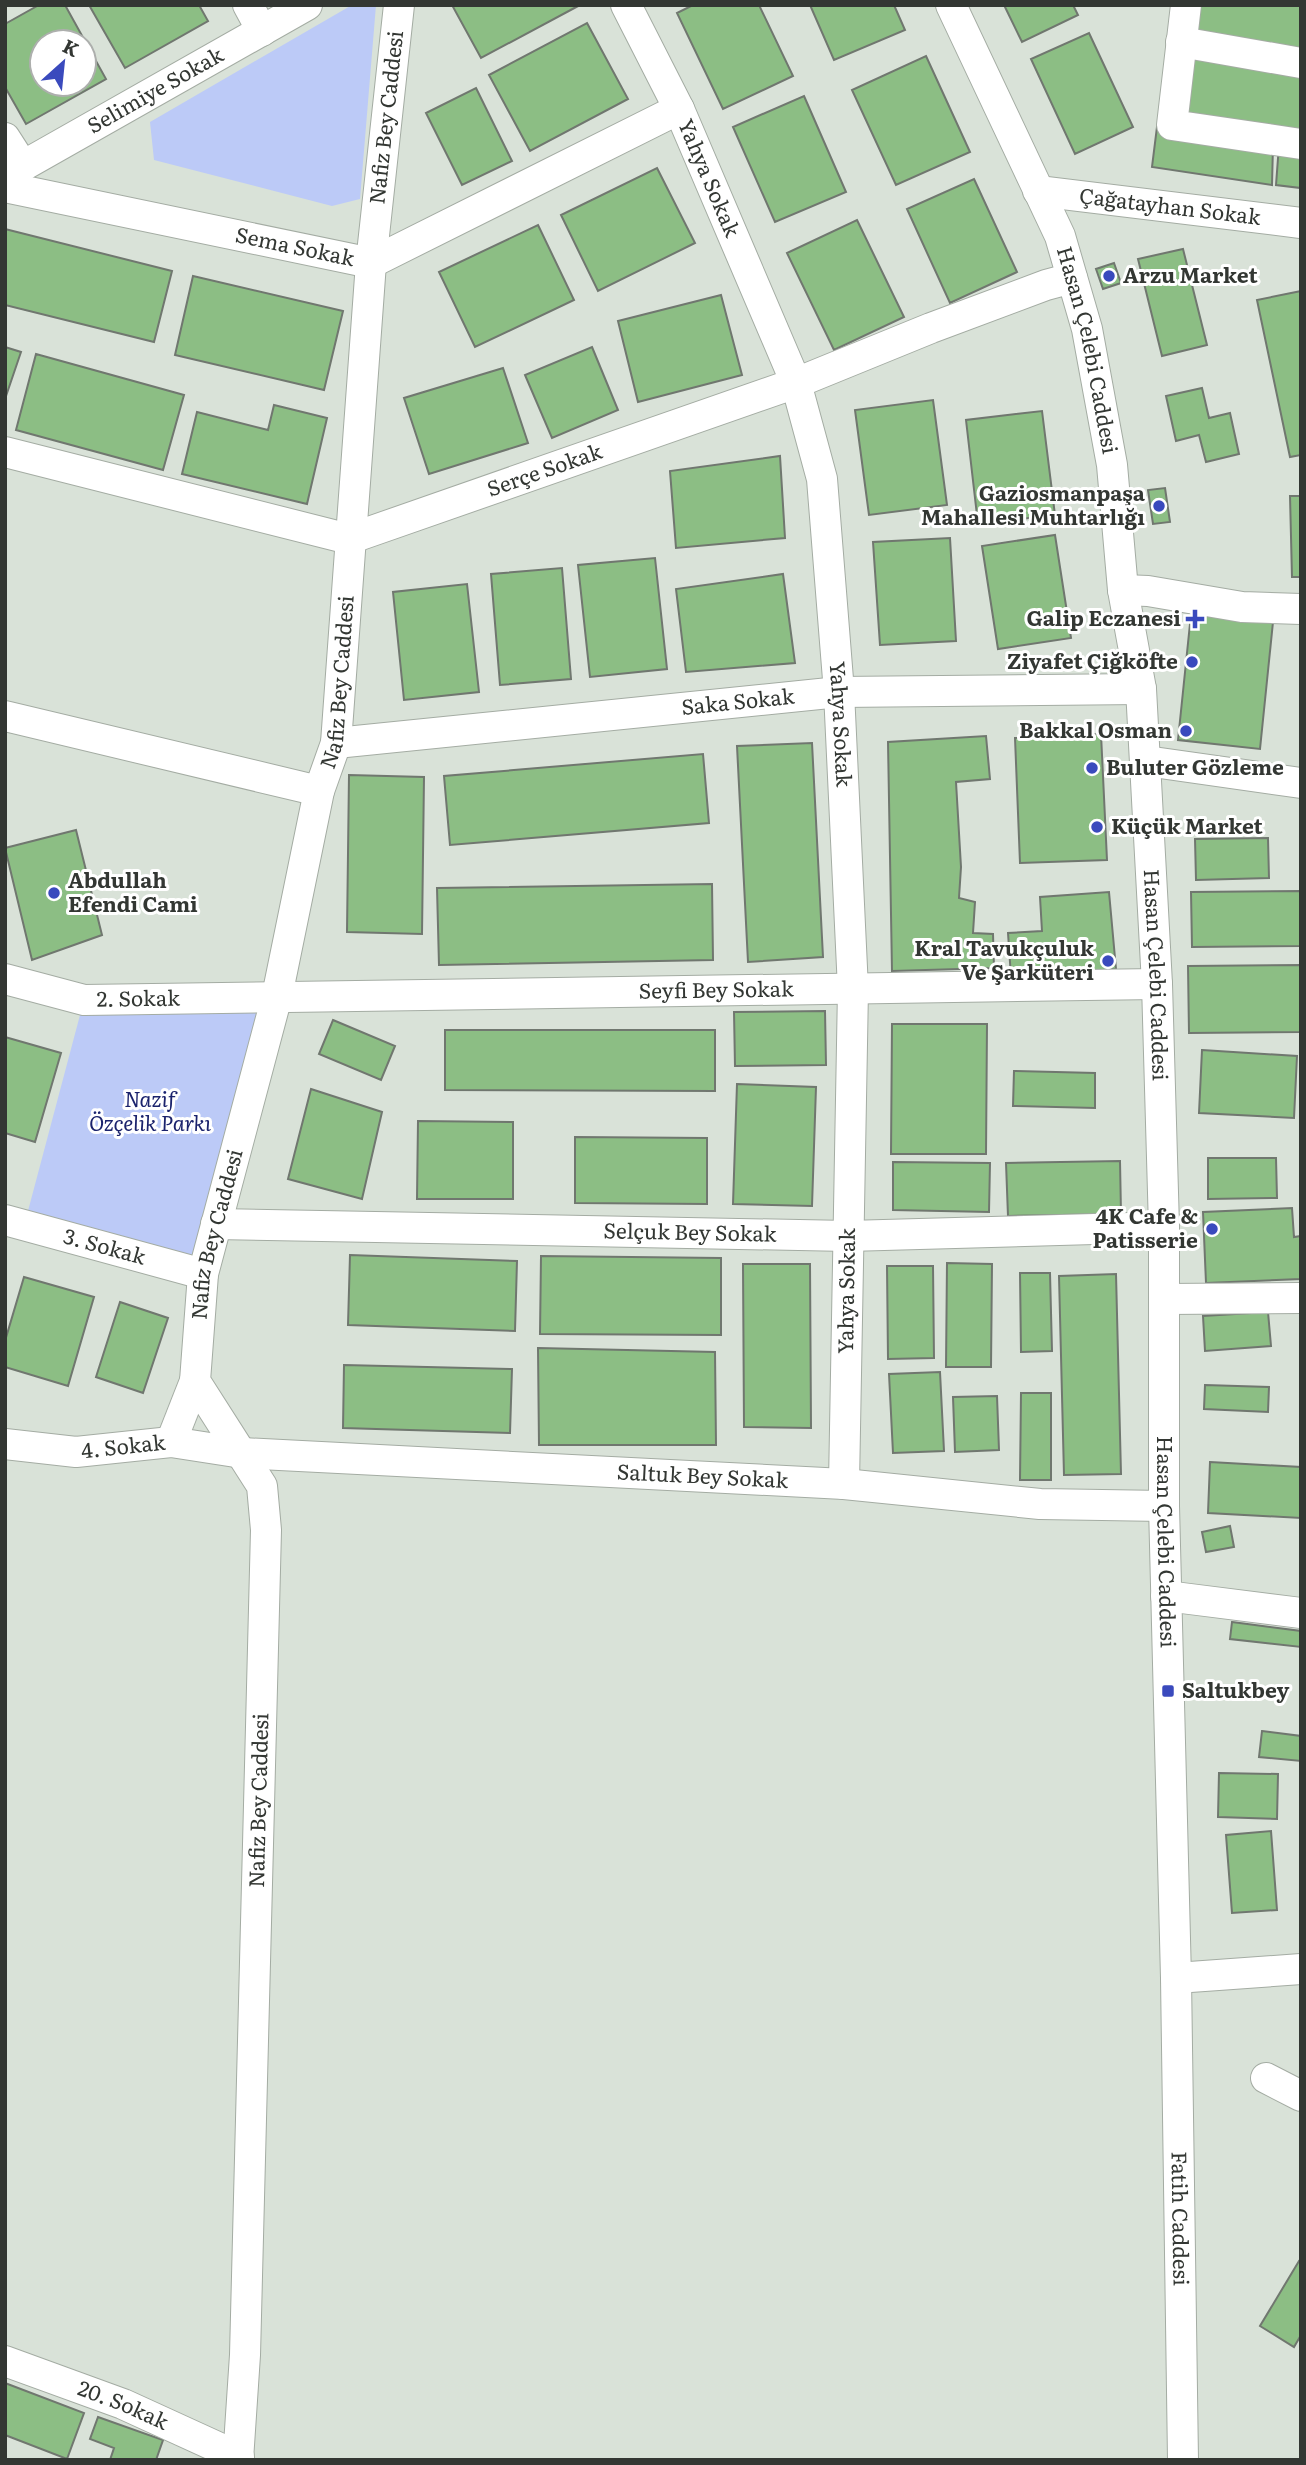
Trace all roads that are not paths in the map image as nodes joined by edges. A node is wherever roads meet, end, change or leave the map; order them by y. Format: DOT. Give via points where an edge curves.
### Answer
graph roads {
  1 [pos="307,5"];
  2 [pos="399,5"];
  3 [pos="626,5"];
  4 [pos="951,5"];
  5 [pos="1186,5"];
  6 [pos="255,18"];
  7 [pos="1181,42"];
  8 [pos="1301,63"];
  9 [pos="679,109"];
  10 [pos="5,138"];
  11 [pos="1301,144"];
  12 [pos="11,177"];
  13 [pos="1038,191"];
  14 [pos="1301,223"];
  15 [pos="371,263"];
  16 [pos="1072,278"];
  17 [pos="796,383"];
  18 [pos="5,452"];
  19 [pos="349,539"];
  20 [pos="1123,590"];
  21 [pos="1301,610"];
  22 [pos="1141,689"];
  23 [pos="839,692"];
  24 [pos="5,716"];
  25 [pos="336,743"];
  26 [pos="1146,761"];
  27 [pos="1301,783"];
  28 [pos="319,791"];
  29 [pos="5,979"];
  30 [pos="1157,984"];
  31 [pos="853,989"];
  32 [pos="277,996"];
  33 [pos="5,1220"];
  34 [pos="216,1224"];
  35 [pos="1164,1227"];
  36 [pos="848,1236"];
  37 [pos="203,1274"];
  38 [pos="1301,1298"];
  39 [pos="1164,1299"];
  40 [pos="195,1381"];
  41 [pos="171,1442"];
  42 [pos="5,1445"];
  43 [pos="242,1453"];
  44 [pos="844,1484"];
  45 [pos="1164,1506"];
  46 [pos="1166,1595"];
  47 [pos="1301,1613"];
  48 [pos="1301,1969"];
  49 [pos="1176,1978"];
  50 [pos="1266,2078"];
  51 [pos="1301,2096"];
  52 [pos="5,2361"];
  53 [pos="239,2458"];
  54 [pos="1183,2460"];
  1 -- 6 [label="street, Selimiye Sokak"];
  2 -- 15 [label="street, Nafiz Bey Caddesi"];
  3 -- 9 [label="street, Yahya Sokak"];
  4 -- 13 [label="street, Hasan Çelebi Caddesi"];
  5 -- 7 [label="street"];
  6 -- 12 [label="street, Selimiye Sokak"];
  7 -- 8 [label="street"];
  7 -- 11 [label="street" via="1172,125"];
  9 -- 15 [label="street, Sema Sokak"];
  9 -- 17 [label="street, Yahya Sokak"];
  10 -- 12 [label="street"];
  12 -- 15 [label="street, Sema Sokak"];
  13 -- 14 [label="street, Çağatayhan Sokak"];
  13 -- 16 [label="street, Hasan Çelebi Caddesi" via="1060,236"];
  15 -- 19 [label="street, Nafiz Bey Caddesi"];
  16 -- 17 [label="street, Serçe Sokak"];
  16 -- 20 [label="street, Hasan Çelebi Caddesi" via="1087,329 1112,466"];
  17 -- 19 [label="street, Serçe Sokak"];
  17 -- 23 [label="street, Yahya Sokak" via="821,479"];
  18 -- 19 [label="street"];
  19 -- 25 [label="street, Nafiz Bey Caddesi"];
  20 -- 21 [label="street" via="1242,607"];
  20 -- 22 [label="street, Hasan Çelebi Caddesi"];
  22 -- 23 [label="street, Saka Sokak"];
  22 -- 26 [label="street, Hasan Çelebi Caddesi"];
  23 -- 25 [label="street, Saka Sokak"];
  23 -- 31 [label="street, Yahya Sokak"];
  24 -- 28 [label="street"];
  25 -- 28 [label="street, Nafiz Bey Caddesi"];
  26 -- 27 [label="street"];
  26 -- 30 [label="street, Hasan Çelebi Caddesi"];
  28 -- 32 [label="street, Nafiz Bey Caddesi"];
  29 -- 32 [label="street, 2. Sokak" via="84,1000"];
  30 -- 31 [label="street, Seyfi Bey Sokak"];
  30 -- 35 [label="street, Hasan Çelebi Caddesi"];
  31 -- 32 [label="street, Seyfi Bey Sokak"];
  31 -- 36 [label="street, Yahya Sokak"];
  32 -- 34 [label="street, Nafiz Bey Caddesi"];
  33 -- 37 [label="street, 3. Sokak"];
  34 -- 36 [label="street, Selçuk Bey Sokak"];
  34 -- 37 [label="street, Nafiz Bey Caddesi"];
  35 -- 36 [label="street, Selçuk Bey Sokak"];
  35 -- 39 [label="street, Hasan Çelebi Caddesi"];
  36 -- 44 [label="street, Yahya Sokak"];
  37 -- 40 [label="street, Nafiz Bey Caddesi"];
  38 -- 39 [label="street"];
  39 -- 45 [label="street, Hasan Çelebi Caddesi"];
  40 -- 41 [label="street"];
  40 -- 43 [label="street, Nafiz Bey Caddesi"];
  41 -- 42 [label="street, 4. Sokak" via="76,1452"];
  41 -- 43 [label="street, 4. Sokak"];
  43 -- 44 [label="street, Saltuk Bey Sokak"];
  43 -- 53 [label="street, Nafiz Bey Caddesi" via="262,1486 266,1530"];
  44 -- 45 [label="street, Saltuk Bey Sokak" via="1040,1504"];
  45 -- 46 [label="street, Hasan Çelebi Caddesi"];
  46 -- 47 [label="street"];
  46 -- 49 [label="street, Hasan Çelebi Caddesi"];
  48 -- 49 [label="street"];
  49 -- 54 [label="street, Fatih Caddesi"];
  50 -- 51 [label="street"];
  52 -- 53 [label="street, 20. Sokak" via="123,2404"];
}
